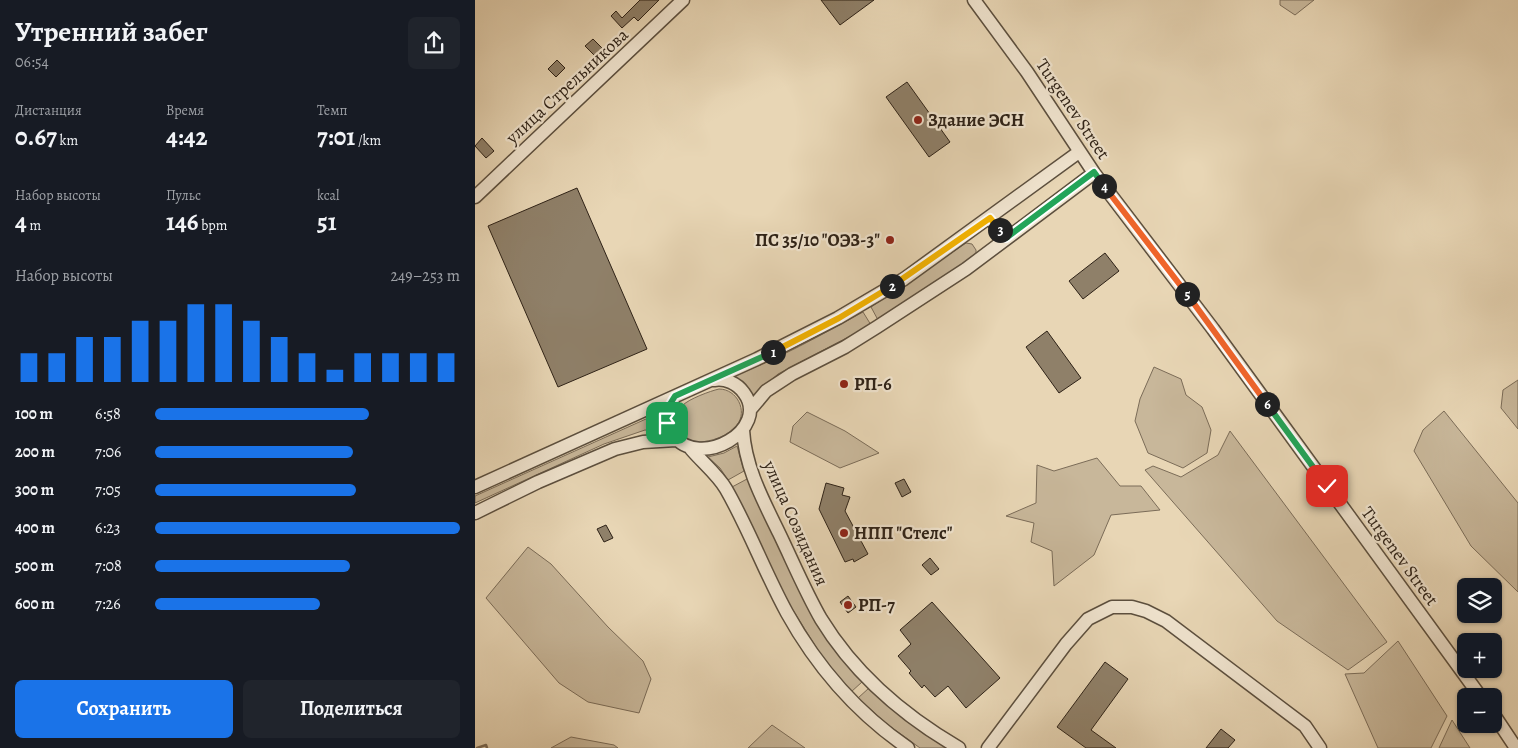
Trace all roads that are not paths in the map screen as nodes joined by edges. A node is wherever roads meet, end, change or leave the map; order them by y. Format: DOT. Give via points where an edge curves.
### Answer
graph roads {
  1 [pos="683,0"];
  2 [pos="974,0"];
  3 [pos="1079,152"];
  4 [pos="1094,172"];
  5 [pos="475,197"];
  6 [pos="990,218"];
  7 [pos="1006,238"];
  8 [pos="709,381"];
  9 [pos="675,396"];
  10 [pos="750,410"];
  11 [pos="743,430"];
  12 [pos="676,440"];
  13 [pos="691,449"];
  14 [pos="475,488"];
  15 [pos="475,513"];
  16 [pos="1475,688"];
  17 [pos="1502,726"];
  18 [pos="908,748"];
  19 [pos="959,748"];
  20 [pos="988,748"];
  21 [pos="1320,748"];
  22 [pos="1516,748"];
  1 -- 5 [label="street, улица Стрельникова"];
  2 -- 3 [label="street, Turgenev Street" via="1027,72"];
  3 -- 4 [label="street, Turgenev Street"];
  3 -- 6 [label="street"];
  4 -- 7 [label="street"];
  4 -- 16 [label="street, Turgenev Street"];
  6 -- 7 [label="street"];
  6 -- 8 [label="street" via="863,304 782,348"];
  7 -- 10 [label="street" via="910,307 766,391"];
  8 -- 9 [label="street"];
  8 -- 10 [label="street" via="721,379 743,390"];
  9 -- 12 [label="street" via="667,409 667,423"];
  9 -- 14 [label="street"];
  10 -- 11 [label="street"];
  11 -- 13 [label="street" via="721,445"];
  11 -- 19 [label="street, улица Созидания" via="754,480 822,620 869,680 902,711"];
  12 -- 13 [label="street"];
  12 -- 15 [label="street" via="643,442 615,449"];
  13 -- 18 [label="street" via="725,488 787,612 816,659 849,699"];
  17 -- 22 [label="street"];
  20 -- 21 [label="street" via="1088,619 1112,608 1132,607 1173,626 1305,726"];
}
